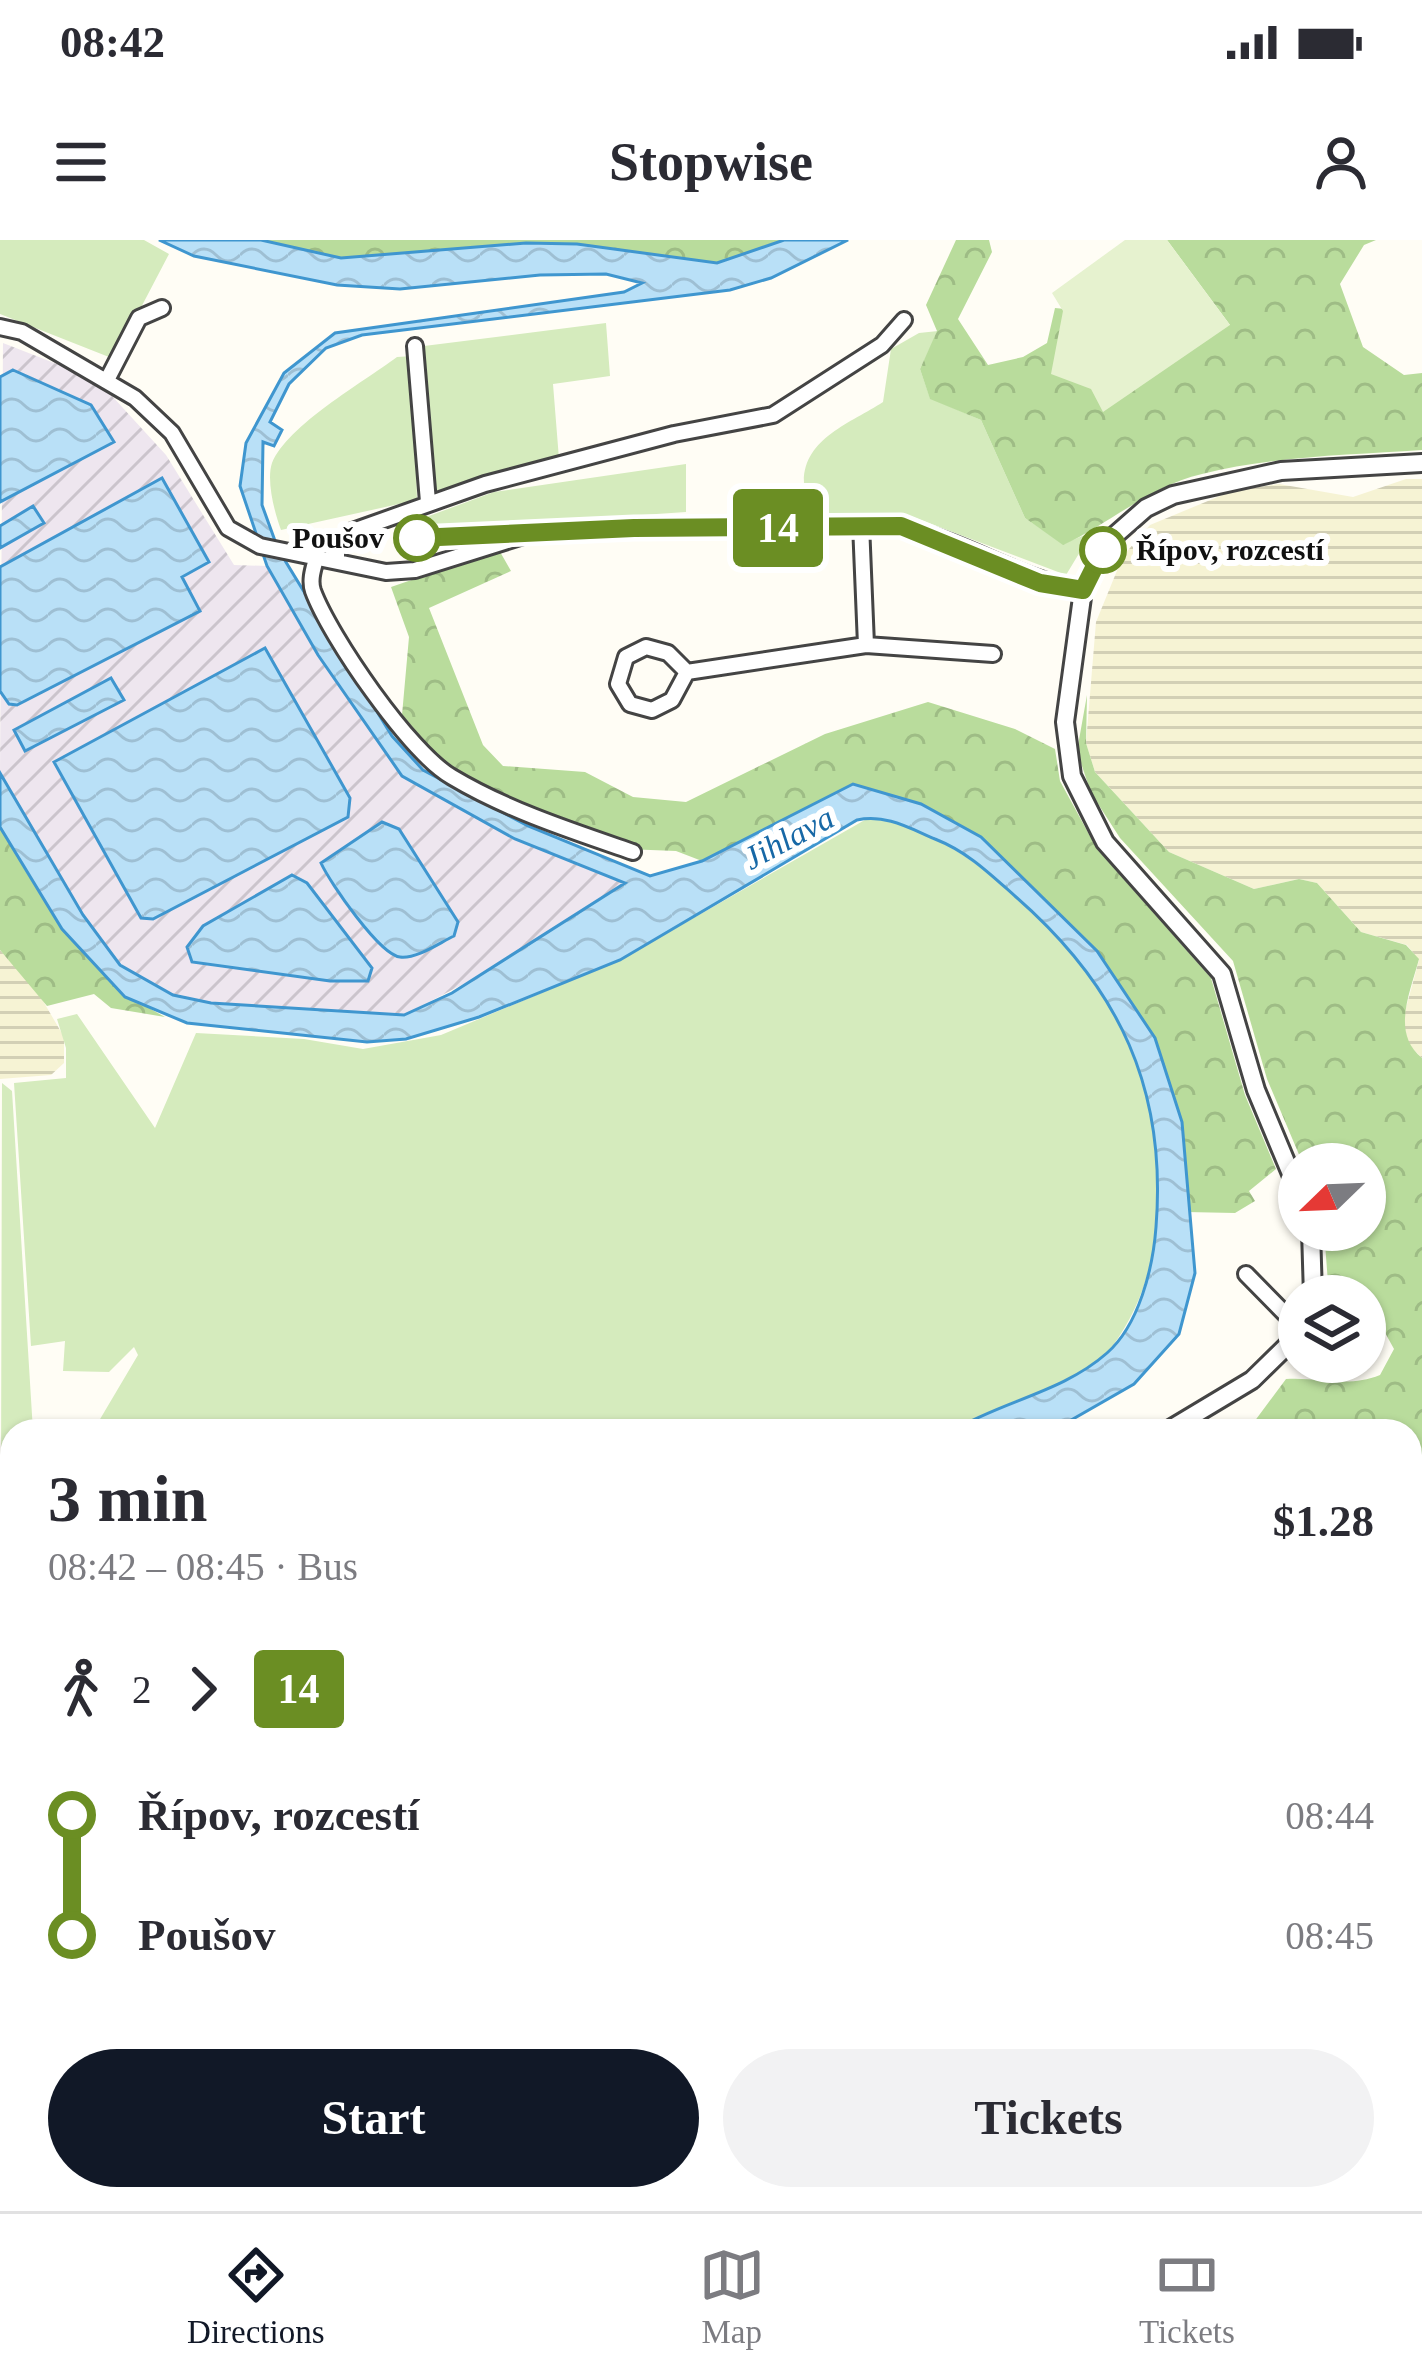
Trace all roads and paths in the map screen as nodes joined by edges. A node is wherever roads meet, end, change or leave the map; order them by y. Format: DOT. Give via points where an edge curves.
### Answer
graph roads {
  1 [pos="162,308"];
  2 [pos="904,320"];
  3 [pos="0,327"];
  4 [pos="415,346"];
  5 [pos="107,380"];
  6 [pos="1422,464"];
  7 [pos="428,502"];
  8 [pos="860,524"];
  9 [pos="317,555"];
  10 [pos="337,559"];
  11 [pos="1083,590"];
  12 [pos="866,645"];
  13 [pos="993,654"];
  14 [pos="687,672"];
  15 [pos="633,852"];
  16 [pos="1278,1143"];
  17 [pos="1246,1274"];
  18 [pos="1278,1308"];
  19 [pos="1278,1353"];
  20 [pos="1187,1419"];
  1 -- 5 [label="street" via="139,318"];
  2 -- 7 [label="street" via="882,345 773,415"];
  3 -- 5 [label="street"];
  4 -- 7 [label="street"];
  5 -- 9 [label="street" via="172,433 224,523 249,543"];
  6 -- 11 [label="street" via="1281,471 1173,495 1123,526"];
  7 -- 10 [label="street" via="350,532 337,543"];
  8 -- 10 [label="street" via="533,533 386,572"];
  8 -- 11 [label="street" via="920,532 1040,583"];
  8 -- 12 [label="street"];
  9 -- 10 [label="street"];
  9 -- 15 [label="street" via="311,588 334,631 391,714 447,775"];
  11 -- 16 [label="street" via="1065,722 1072,776 1105,842 1222,974"];
  12 -- 13 [label="street"];
  12 -- 14 [label="street"];
  14 -- 14 [label="street" via="668,653 646,647 626,657 618,684 630,704 652,710 672,700"];
  17 -- 18 [label="street"];
  19 -- 20 [label="street" via="1252,1380"];
}
